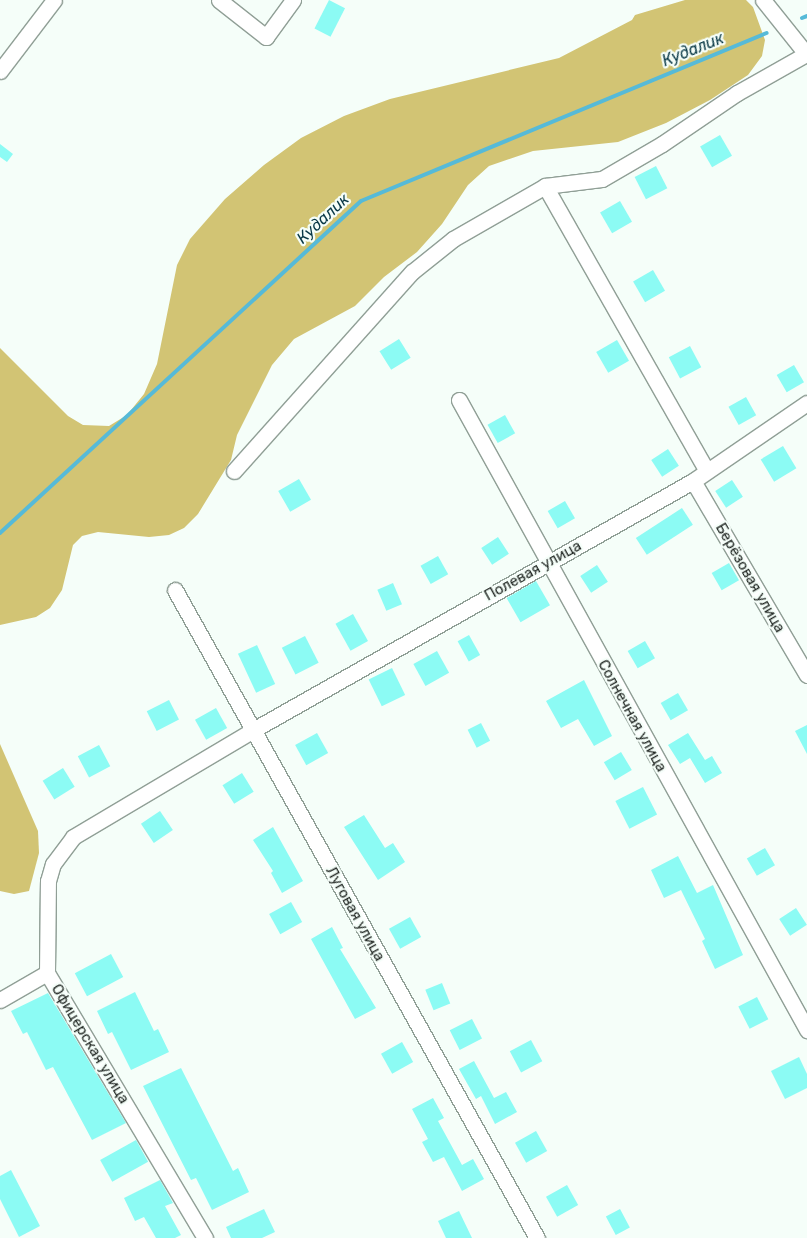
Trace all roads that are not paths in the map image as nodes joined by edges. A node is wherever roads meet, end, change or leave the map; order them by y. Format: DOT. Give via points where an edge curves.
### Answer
graph roads {
  1 [pos="54,0"];
  2 [pos="219,0"];
  3 [pos="294,0"];
  4 [pos="763,0"];
  5 [pos="806,54"];
  6 [pos="0,70"];
  7 [pos="545,186"];
  8 [pos="459,400"];
  9 [pos="807,403"];
  10 [pos="706,469"];
  11 [pos="234,471"];
  12 [pos="693,481"];
  13 [pos="547,562"];
  14 [pos="174,590"];
  15 [pos="807,675"];
  16 [pos="252,730"];
  17 [pos="48,973"];
  18 [pos="0,1000"];
  19 [pos="807,1030"];
  20 [pos="205,1238"];
  21 [pos="536,1238"];
  1 -- 6 [label="street"];
  2 -- 3 [label="street" via="266,37"];
  4 -- 5 [label="street"];
  5 -- 7 [label="street" via="737,93 662,144 602,179"];
  7 -- 10 [label="street"];
  7 -- 11 [label="street" via="453,239 412,272"];
  8 -- 13 [label="street, Солнечная улица"];
  9 -- 10 [label="street, Полевая улица"];
  10 -- 12 [label="street, Полевая улица"];
  12 -- 13 [label="street, Полевая улица"];
  12 -- 15 [label="street, Берёзовая улица"];
  13 -- 16 [label="street, Полевая улица"];
  13 -- 19 [label="street, Солнечная улица"];
  14 -- 16 [label="street, Луговая улица"];
  16 -- 17 [label="street, Офицерская улица" via="72,837 53,864 48,882"];
  16 -- 21 [label="street, Луговая улица"];
  17 -- 18 [label="street"];
  17 -- 20 [label="street, Офицерская улица"];
}
